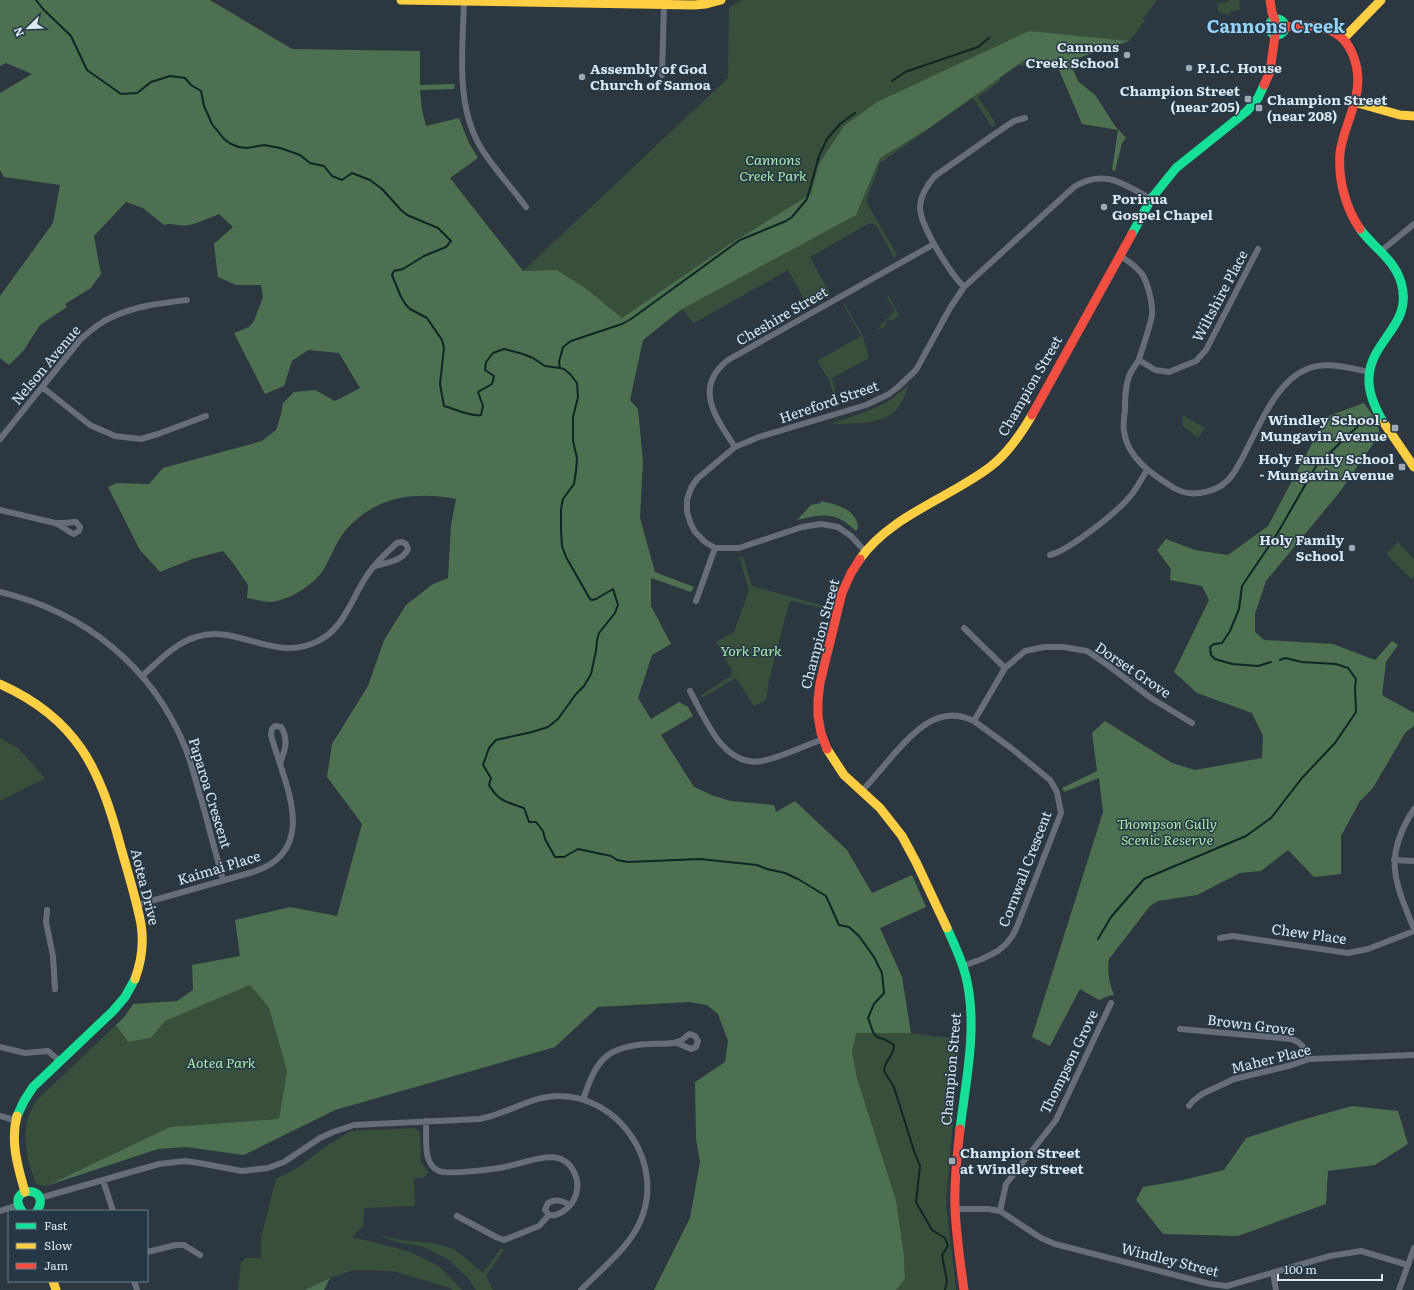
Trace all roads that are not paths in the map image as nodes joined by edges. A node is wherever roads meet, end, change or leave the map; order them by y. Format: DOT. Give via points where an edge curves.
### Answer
graph roads {
  1 [pos="401,0"];
  2 [pos="722,0"];
  3 [pos="1270,0"];
  4 [pos="1381,0"];
  5 [pos="464,1"];
  6 [pos="523,1"];
  7 [pos="637,2"];
  8 [pos="664,4"];
  9 [pos="1274,20"];
  10 [pos="1284,27"];
  11 [pos="1275,35"];
  12 [pos="1344,38"];
  13 [pos="662,75"];
  14 [pos="1354,102"];
  15 [pos="1414,116"];
  16 [pos="1025,118"];
  17 [pos="1151,199"];
  18 [pos="526,207"];
  19 [pos="1414,224"];
  20 [pos="934,244"];
  21 [pos="1258,249"];
  22 [pos="1381,251"];
  23 [pos="1119,255"];
  24 [pos="964,287"];
  25 [pos="187,300"];
  26 [pos="1138,360"];
  27 [pos="1369,372"];
  28 [pos="42,387"];
  29 [pos="206,416"];
  30 [pos="0,439"];
  31 [pos="735,447"];
  32 [pos="1414,467"];
  33 [pos="1147,470"];
  34 [pos="0,510"];
  35 [pos="55,523"];
  36 [pos="715,548"];
  37 [pos="865,551"];
  38 [pos="1050,555"];
  39 [pos="373,566"];
  40 [pos="0,592"];
  41 [pos="696,601"];
  42 [pos="964,628"];
  43 [pos="1005,668"];
  44 [pos="142,676"];
  45 [pos="0,684"];
  46 [pos="690,692"];
  47 [pos="974,721"];
  48 [pos="1192,723"];
  49 [pos="823,739"];
  50 [pos="280,763"];
  51 [pos="862,791"];
  52 [pos="1414,809"];
  53 [pos="1394,860"];
  54 [pos="1414,861"];
  55 [pos="223,880"];
  56 [pos="137,905"];
  57 [pos="47,910"];
  58 [pos="1414,930"];
  59 [pos="1220,938"];
  60 [pos="963,966"];
  61 [pos="55,989"];
  62 [pos="1110,1003"];
  63 [pos="1180,1029"];
  64 [pos="677,1043"];
  65 [pos="0,1048"];
  66 [pos="1414,1055"];
  67 [pos="1309,1059"];
  68 [pos="60,1062"];
  69 [pos="583,1100"];
  70 [pos="1189,1106"];
  71 [pos="0,1116"];
  72 [pos="14,1120"];
  73 [pos="426,1121"];
  74 [pos="103,1180"];
  75 [pos="25,1192"];
  76 [pos="40,1198"];
  77 [pos="570,1205"];
  78 [pos="20,1208"];
  79 [pos="954,1209"];
  80 [pos="38,1210"];
  81 [pos="113,1210"];
  82 [pos="0,1211"];
  83 [pos="1000,1211"];
  84 [pos="549,1215"];
  85 [pos="457,1216"];
  86 [pos="1414,1248"];
  87 [pos="148,1252"];
  88 [pos="200,1254"];
  89 [pos="1408,1264"];
  90 [pos="1274,1273"];
  91 [pos="581,1290"];
  92 [pos="964,1290"];
  93 [pos="1276,1290"];
  94 [pos="1399,1290"];
  1 -- 5 [label="main road"];
  2 -- 8 [label="main road" via="706,4"];
  3 -- 9 [label="main road"];
  4 -- 12 [label="main road"];
  5 -- 6 [label="main road"];
  5 -- 18 [label="street" via="462,87 469,123 486,156"];
  6 -- 7 [label="main road"];
  7 -- 8 [label="main road"];
  8 -- 13 [label="street"];
  9 -- 10 [label="main road" via="1280,20"];
  9 -- 11 [label="main road" via="1269,28"];
  10 -- 11 [label="main road" via="1282,33"];
  10 -- 12 [label="main road" via="1314,25"];
  11 -- 17 [label="main road, Champion Street" via="1270,72 1258,98 1247,111 1176,168"];
  12 -- 14 [label="main road" via="1359,72 1358,91"];
  14 -- 15 [label="main road" via="1400,115"];
  14 -- 22 [label="main road" via="1341,150 1341,182 1349,210"];
  16 -- 20 [label="street" via="998,132 935,176 927,185 920,207"];
  17 -- 23 [label="main road, Champion Street"];
  17 -- 24 [label="street, Hereford Street" via="1110,178 1090,179 1081,183"];
  19 -- 22 [label="street"];
  20 -- 24 [label="street" via="949,269"];
  20 -- 31 [label="street, Cheshire Street" via="720,366 710,386 710,400 715,415"];
  21 -- 26 [label="street, Wiltshire Place" via="1206,350 1196,361 1169,372 1155,370"];
  22 -- 27 [label="main road" via="1392,263 1400,278 1403,303 1398,323 1377,352"];
  23 -- 26 [label="street" via="1144,276 1150,295 1152,316"];
  23 -- 37 [label="main road, Champion Street" via="1028,420 1008,450 977,476 888,530"];
  24 -- 31 [label="street, Hereford Street" via="916,370 889,394 866,405"];
  25 -- 28 [label="street, Nelson Avenue" via="148,305 126,311 94,327 80,340"];
  26 -- 33 [label="street" via="1129,374 1124,432 1131,452"];
  27 -- 32 [label="main road" via="1376,410"];
  27 -- 33 [label="street" via="1321,365 1294,376 1270,406 1233,474 1208,492 1190,494 1176,489"];
  28 -- 29 [label="street" via="90,425 114,436 141,439"];
  28 -- 30 [label="street, Nelson Avenue"];
  31 -- 36 [label="street, Hereford Street" via="697,479 687,500 687,512 695,532"];
  33 -- 38 [label="street" via="1132,494 1119,507 1060,552"];
  34 -- 35 [label="street"];
  36 -- 37 [label="street" via="738,548 802,527 822,524 838,527"];
  36 -- 41 [label="street"];
  37 -- 49 [label="main road, Champion Street" via="843,592 820,679 817,703"];
  39 -- 39 [label="street" via="397,543 406,544 406,554 398,560"];
  39 -- 44 [label="street" via="337,626 321,640 300,647 277,648 229,635 204,634 184,642"];
  40 -- 44 [label="street, Paparoa Crescent" via="36,602 78,622 118,652"];
  42 -- 43 [label="street"];
  43 -- 47 [label="street, Dorset Grove"];
  43 -- 48 [label="street, Dorset Grove" via="1025,652 1044,647 1087,651 1151,698"];
  44 -- 55 [label="street, Paparoa Crescent" via="168,712 185,746"];
  45 -- 56 [label="main road, Aotea Drive" via="46,711 82,750 98,776 106,797"];
  46 -- 49 [label="street" via="719,742 730,753 742,759 763,761"];
  47 -- 51 [label="street, Cornwall Crescent" via="964,716 950,715 924,724"];
  47 -- 60 [label="street, Cornwall Crescent" via="1050,780 1057,792 1061,813 1012,935 998,951"];
  49 -- 51 [label="main road, Champion Street" via="832,760"];
  50 -- 50 [label="street, Kaimai Place" via="271,735 275,726 281,726 286,741"];
  50 -- 55 [label="street, Kaimai Place" via="294,819 288,846 269,866"];
  51 -- 60 [label="main road, Champion Street" via="878,805 903,838"];
  52 -- 53 [label="street" via="1400,835"];
  53 -- 54 [label="street"];
  53 -- 58 [label="street" via="1398,888"];
  55 -- 56 [label="street, Kaimai Place"];
  56 -- 68 [label="main road, Aotea Drive" via="142,951 133,982 118,1008"];
  57 -- 61 [label="street" via="46,922 53,956"];
  58 -- 59 [label="street, Chew Place" via="1368,949 1348,953 1233,936"];
  60 -- 79 [label="main road, Champion Street" via="971,1002 971,1018"];
  62 -- 83 [label="street, Thompson Grove" via="1056,1120 1006,1184"];
  63 -- 67 [label="street, Brown Grove" via="1291,1039 1302,1045"];
  64 -- 69 [label="street" via="630,1045 612,1052 602,1059 593,1071"];
  65 -- 68 [label="street" via="25,1053 48,1051"];
  66 -- 67 [label="street, Maher Place"];
  67 -- 70 [label="street, Maher Place" via="1234,1080 1202,1094"];
  68 -- 72 [label="main road, Aotea Drive" via="28,1094"];
  69 -- 73 [label="street" via="567,1096 546,1097 525,1102 486,1118"];
  69 -- 91 [label="street" via="604,1109 624,1125 632,1136 644,1162 647,1190 642,1215 630,1238"];
  71 -- 72 [label="street"];
  72 -- 75 [label="main road, Aotea Drive" via="14,1145"];
  73 -- 74 [label="street" via="345,1127 320,1138 284,1162 260,1170 242,1171 199,1163 175,1162 149,1166"];
  73 -- 77 [label="street" via="428,1159 439,1171 493,1169 542,1157 554,1157 566,1163 576,1176 577,1194"];
  74 -- 76 [label="street"];
  74 -- 81 [label="street"];
  75 -- 76 [label="main road" via="32,1191"];
  75 -- 78 [label="main road" via="20,1196"];
  76 -- 80 [label="main road" via="41,1205"];
  77 -- 84 [label="street" via="558,1214"];
  77 -- 84 [label="street" via="560,1200 552,1200 545,1210"];
  78 -- 82 [label="street"];
  79 -- 83 [label="street, Windley Street"];
  79 -- 92 [label="main road, Champion Street"];
  83 -- 90 [label="street, Windley Street" via="1041,1238 1055,1244 1210,1284 1228,1286"];
  84 -- 85 [label="street" via="539,1226 504,1240"];
  86 -- 89 [label="street"];
  87 -- 88 [label="street" via="184,1245"];
  89 -- 90 [label="street, Windley Street" via="1361,1251 1330,1256"];
  89 -- 94 [label="street"];
  90 -- 93 [label="street"];
}
